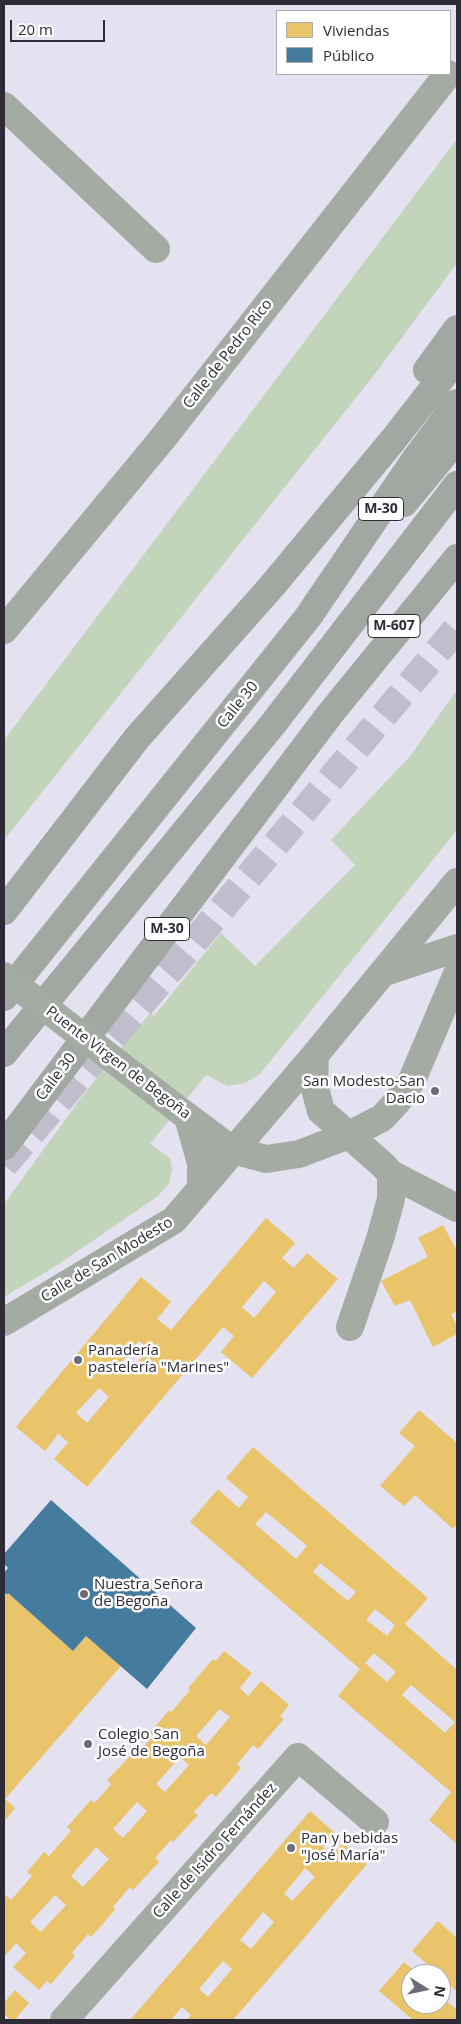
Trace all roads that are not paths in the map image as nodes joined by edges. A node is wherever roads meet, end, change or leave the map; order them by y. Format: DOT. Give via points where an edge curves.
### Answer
graph roads {
  1 [pos="447,75"];
  2 [pos="4,106"];
  3 [pos="156,249"];
  4 [pos="457,329"];
  5 [pos="457,358"];
  6 [pos="457,403"];
  7 [pos="457,439"];
  8 [pos="457,485"];
  9 [pos="457,539"];
  10 [pos="457,558"];
  11 [pos="272,586"];
  12 [pos="308,617"];
  13 [pos="4,630"];
  14 [pos="330,714"];
  15 [pos="457,882"];
  16 [pos="4,911"];
  17 [pos="457,948"];
  18 [pos="385,972"];
  19 [pos="457,974"];
  20 [pos="4,976"];
  21 [pos="4,997"];
  22 [pos="4,1053"];
  23 [pos="315,1055"];
  24 [pos="188,1117"];
  25 [pos="349,1135"];
  26 [pos="4,1146"];
  27 [pos="232,1150"];
  28 [pos="390,1174"];
  29 [pos="201,1188"];
  30 [pos="457,1208"];
  31 [pos="4,1322"];
  32 [pos="350,1327"];
  33 [pos="375,1822"];
  34 [pos="64,2020"];
  1 -- 13 [label="street, Calle de Pedro Rico" via="162,438"];
  2 -- 3 [label="street"];
  4 -- 11 [label="highway"];
  5 -- 11 [label="highway"];
  6 -- 12 [label="highway, Calle 30 / M-30" via="417,456"];
  7 -- 12 [label="highway"];
  8 -- 22 [label="highway" via="273,724"];
  9 -- 14 [label="highway, M-607"];
  10 -- 14 [label="highway, Calle 30 / M-30"];
  11 -- 16 [label="highway" via="136,738"];
  12 -- 21 [label="highway, Calle 30 / M-30"];
  14 -- 26 [label="highway, Calle 30 / M-30"];
  15 -- 18 [label="street, Calle de San Modesto"];
  17 -- 18 [label="street"];
  18 -- 23 [label="street, Calle de San Modesto"];
  19 -- 25 [label="street" via="412,1080 398,1102 382,1118"];
  20 -- 24 [label="street, Puente Virgen de Begoña, bridge"];
  23 -- 25 [label="street" via="314,1084 321,1111"];
  23 -- 27 [label="street, Calle de San Modesto"];
  24 -- 27 [label="street, Puente Virgen de Begoña"];
  24 -- 29 [label="street" via="201,1163"];
  25 -- 27 [label="street" via="299,1154 266,1158"];
  25 -- 28 [label="street"];
  27 -- 29 [label="street, Calle de San Modesto"];
  28 -- 30 [label="street"];
  28 -- 32 [label="street" via="391,1198"];
  29 -- 31 [label="street, Calle de San Modesto" via="174,1220"];
  33 -- 34 [label="street, Calle de Isidro Fernández" via="298,1757"];
}
